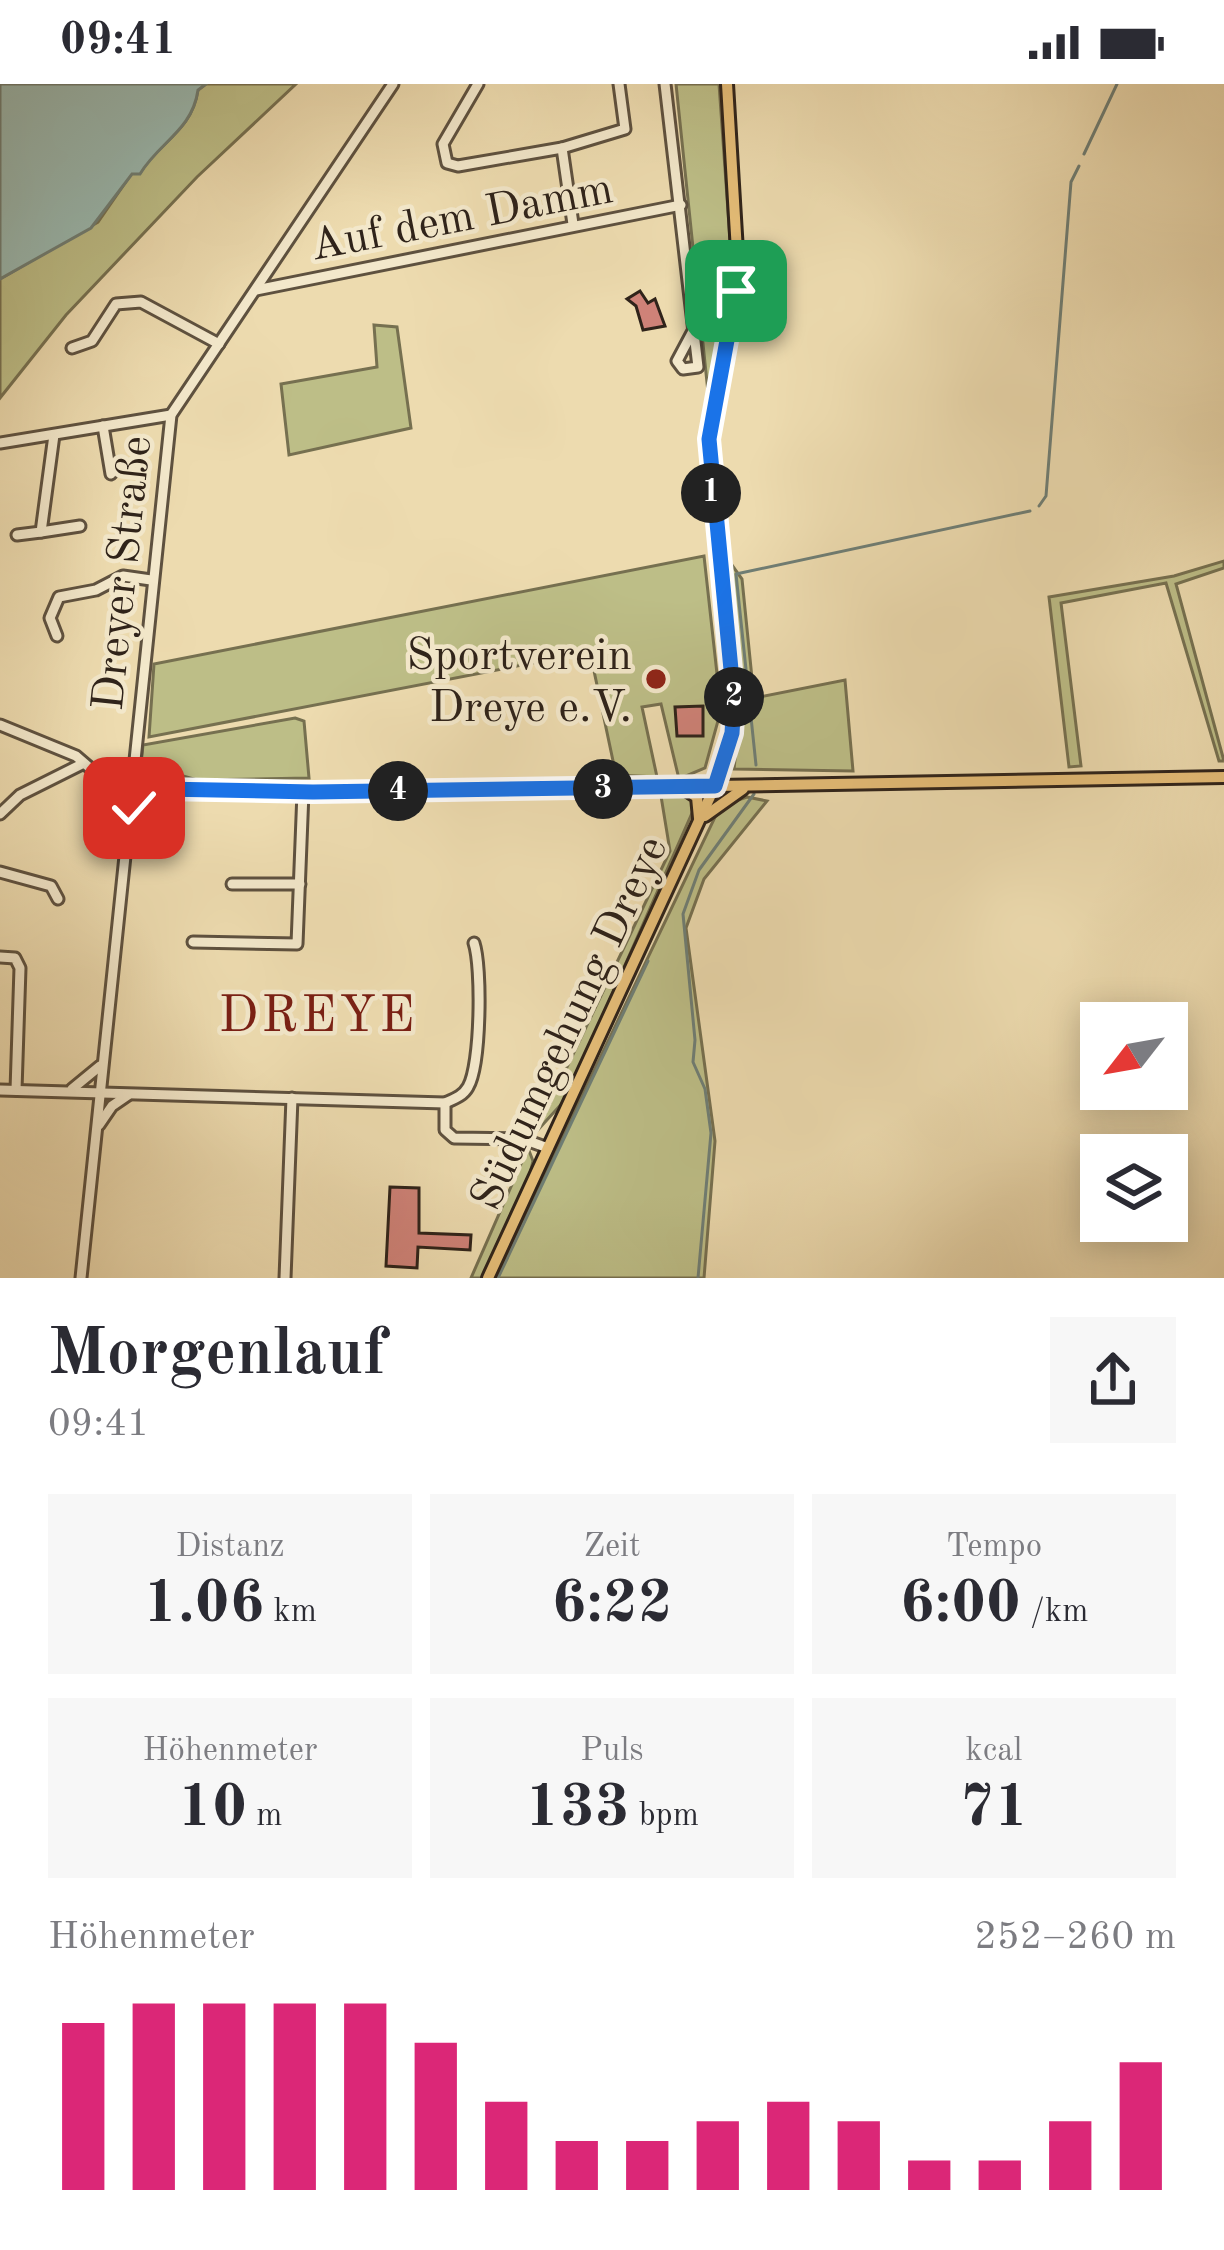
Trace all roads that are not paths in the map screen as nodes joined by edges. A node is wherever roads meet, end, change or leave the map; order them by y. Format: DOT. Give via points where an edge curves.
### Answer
graph roads {
  1 [pos="393,84"];
  2 [pos="478,84"];
  3 [pos="619,84"];
  4 [pos="665,84"];
  5 [pos="727,84"];
  6 [pos="562,148"];
  7 [pos="680,205"];
  8 [pos="573,224"];
  9 [pos="256,290"];
  10 [pos="693,331"];
  11 [pos="219,344"];
  12 [pos="72,348"];
  13 [pos="171,415"];
  14 [pos="103,426"];
  15 [pos="54,435"];
  16 [pos="0,443"];
  17 [pos="111,474"];
  18 [pos="80,526"];
  19 [pos="40,532"];
  20 [pos="17,535"];
  21 [pos="151,580"];
  22 [pos="57,636"];
  23 [pos="0,725"];
  24 [pos="726,757"];
  25 [pos="82,764"];
  26 [pos="1224,777"];
  27 [pos="130,784"];
  28 [pos="752,785"];
  29 [pos="715,786"];
  30 [pos="683,788"];
  31 [pos="162,789"];
  32 [pos="303,792"];
  33 [pos="0,814"];
  34 [pos="128,814"];
  35 [pos="698,823"];
  36 [pos="0,872"];
  37 [pos="232,884"];
  38 [pos="300,884"];
  39 [pos="58,899"];
  40 [pos="193,942"];
  41 [pos="474,943"];
  42 [pos="0,957"];
  43 [pos="102,1064"];
  44 [pos="0,1090"];
  45 [pos="16,1090"];
  46 [pos="68,1092"];
  47 [pos="98,1093"];
  48 [pos="128,1095"];
  49 [pos="292,1098"];
  50 [pos="445,1103"];
  51 [pos="96,1129"];
  52 [pos="548,1148"];
  53 [pos="81,1278"];
  54 [pos="285,1278"];
  55 [pos="488,1278"];
  1 -- 9 [label="street, Dreyer Straße"];
  2 -- 6 [label="street" via="443,144 447,163"];
  3 -- 6 [label="street" via="625,129"];
  4 -- 7 [label="street"];
  5 -- 24 [label="main road, Südumgehung Dreye" via="738,268 709,439 734,701"];
  6 -- 8 [label="street"];
  7 -- 8 [label="street, Auf dem Damm"];
  7 -- 10 [label="street"];
  8 -- 9 [label="street, Auf dem Damm"];
  9 -- 11 [label="street, Dreyer Straße"];
  11 -- 12 [label="street" via="141,302 116,304 92,341"];
  11 -- 13 [label="street, Dreyer Straße"];
  13 -- 14 [label="street"];
  13 -- 21 [label="street, Dreyer Straße"];
  14 -- 15 [label="street"];
  14 -- 17 [label="street"];
  15 -- 16 [label="street"];
  15 -- 19 [label="street"];
  18 -- 19 [label="street"];
  19 -- 20 [label="street"];
  21 -- 22 [label="street" via="124,576 58,598 50,618"];
  21 -- 27 [label="street, Dreyer Straße"];
  23 -- 25 [label="street"];
  24 -- 28 [label="main road" via="732,775"];
  24 -- 29 [label="main road, Südumgehung Dreye"];
  25 -- 27 [label="street"];
  25 -- 33 [label="street"];
  26 -- 28 [label="main road"];
  27 -- 31 [label="street"];
  27 -- 34 [label="street, Dreyer Straße"];
  28 -- 29 [label="main road"];
  28 -- 35 [label="main road"];
  29 -- 30 [label="street"];
  29 -- 35 [label="main road, Südumgehung Dreye"];
  30 -- 32 [label="street"];
  30 -- 35 [label="main road" via="697,797"];
  31 -- 32 [label="street"];
  31 -- 34 [label="street"];
  32 -- 38 [label="street"];
  34 -- 43 [label="street, Dreyer Straße"];
  35 -- 52 [label="main road, Südumgehung Dreye"];
  36 -- 39 [label="street" via="51,886"];
  37 -- 38 [label="street"];
  38 -- 40 [label="street" via="297,944"];
  41 -- 50 [label="street" via="471,1083"];
  42 -- 45 [label="street" via="15,958 20,968"];
  43 -- 46 [label="street"];
  43 -- 47 [label="street, Dreyer Straße"];
  44 -- 45 [label="street"];
  45 -- 46 [label="street"];
  46 -- 47 [label="street"];
  47 -- 48 [label="street"];
  47 -- 51 [label="street, Dreyer Straße"];
  48 -- 49 [label="street"];
  48 -- 51 [label="street"];
  49 -- 50 [label="street"];
  49 -- 54 [label="street"];
  50 -- 52 [label="street" via="445,1130 454,1138 523,1139"];
  51 -- 53 [label="street, Dreyer Straße"];
  52 -- 55 [label="main road, Südumgehung Dreye"];
}
